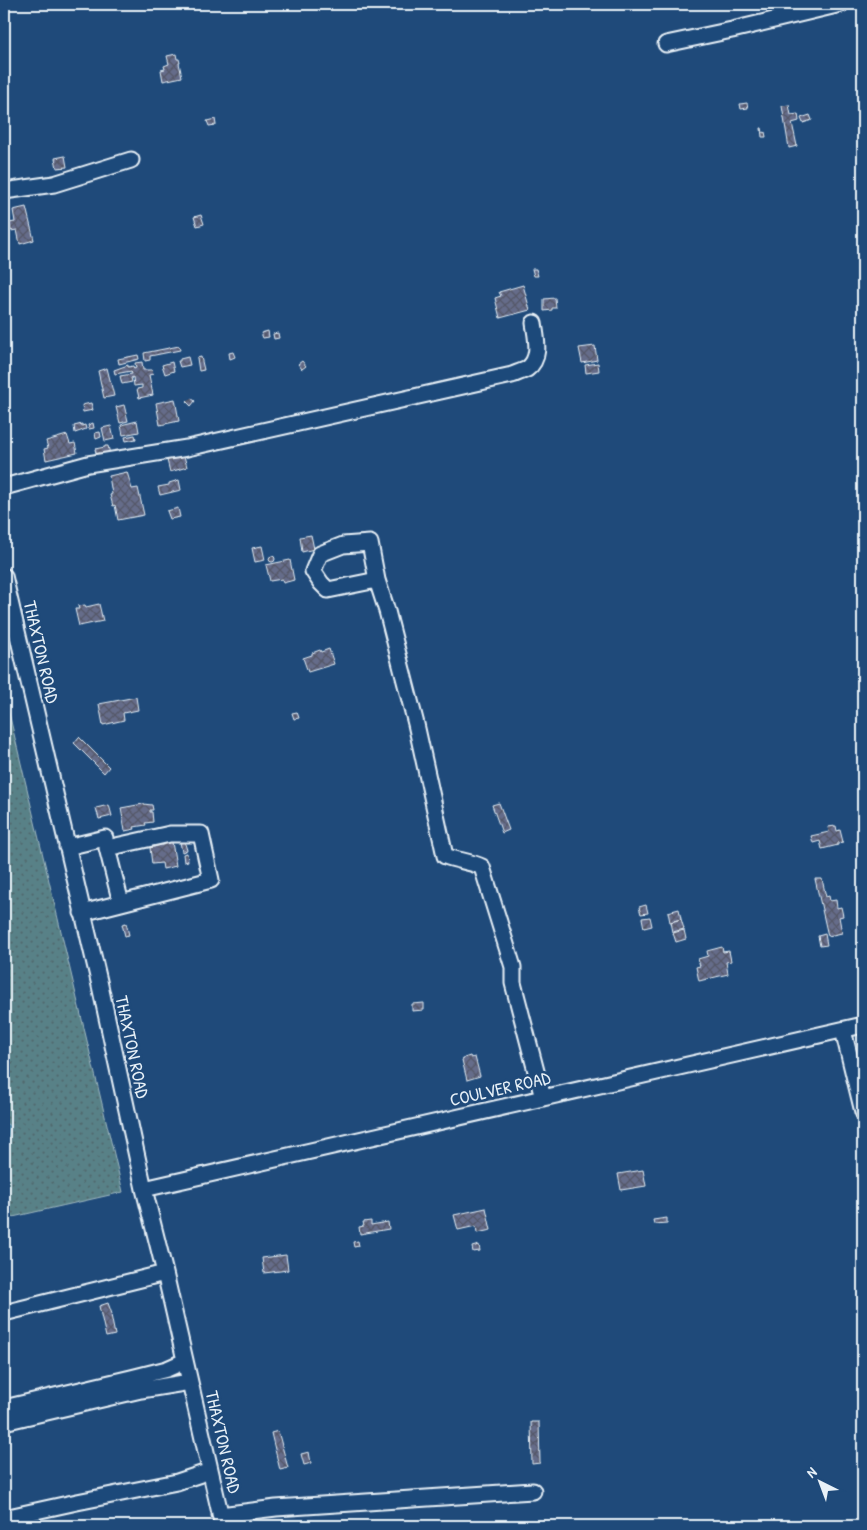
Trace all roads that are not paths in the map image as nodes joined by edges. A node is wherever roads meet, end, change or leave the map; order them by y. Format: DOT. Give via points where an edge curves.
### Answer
graph roads {
  1 [pos="841,4"];
  2 [pos="666,44"];
  3 [pos="131,160"];
  4 [pos="4,191"];
  5 [pos="534,323"];
  6 [pos="4,487"];
  7 [pos="4,576"];
  8 [pos="377,580"];
  9 [pos="105,837"];
  10 [pos="67,847"];
  11 [pos="121,903"];
  12 [pos="82,912"];
  13 [pos="863,1025"];
  14 [pos="843,1030"];
  15 [pos="543,1098"];
  16 [pos="863,1112"];
  17 [pos="144,1189"];
  18 [pos="165,1273"];
  19 [pos="4,1313"];
  20 [pos="185,1361"];
  21 [pos="190,1382"];
  22 [pos="4,1408"];
  23 [pos="4,1422"];
  24 [pos="210,1471"];
  25 [pos="534,1491"];
  26 [pos="4,1518"];
  27 [pos="221,1520"];
  1 -- 2 [label="street"];
  3 -- 4 [label="street" via="54,184"];
  5 -- 6 [label="street" via="536,356 528,368 512,375 187,448 88,464"];
  7 -- 10 [label="street, THAXTON ROAD"];
  8 -- 15 [label="street" via="416,724 445,856 482,866 514,967 513,983"];
  9 -- 10 [label="street"];
  9 -- 11 [label="street"];
  9 -- 11 [label="street" via="201,834 211,880"];
  10 -- 12 [label="street, THAXTON ROAD"];
  11 -- 12 [label="street"];
  12 -- 17 [label="street, THAXTON ROAD"];
  13 -- 14 [label="street, COULVER ROAD"];
  14 -- 15 [label="street, COULVER ROAD"];
  14 -- 16 [label="street"];
  15 -- 17 [label="street, COULVER ROAD"];
  17 -- 18 [label="street, THAXTON ROAD"];
  18 -- 19 [label="street"];
  18 -- 20 [label="street, THAXTON ROAD"];
  20 -- 21 [label="street, THAXTON ROAD"];
  20 -- 22 [label="street" via="167,1369"];
  21 -- 23 [label="street"];
  21 -- 24 [label="street, THAXTON ROAD"];
  24 -- 26 [label="street" via="177,1482"];
  24 -- 27 [label="street, THAXTON ROAD"];
  25 -- 27 [label="street" via="276,1508"];
}
